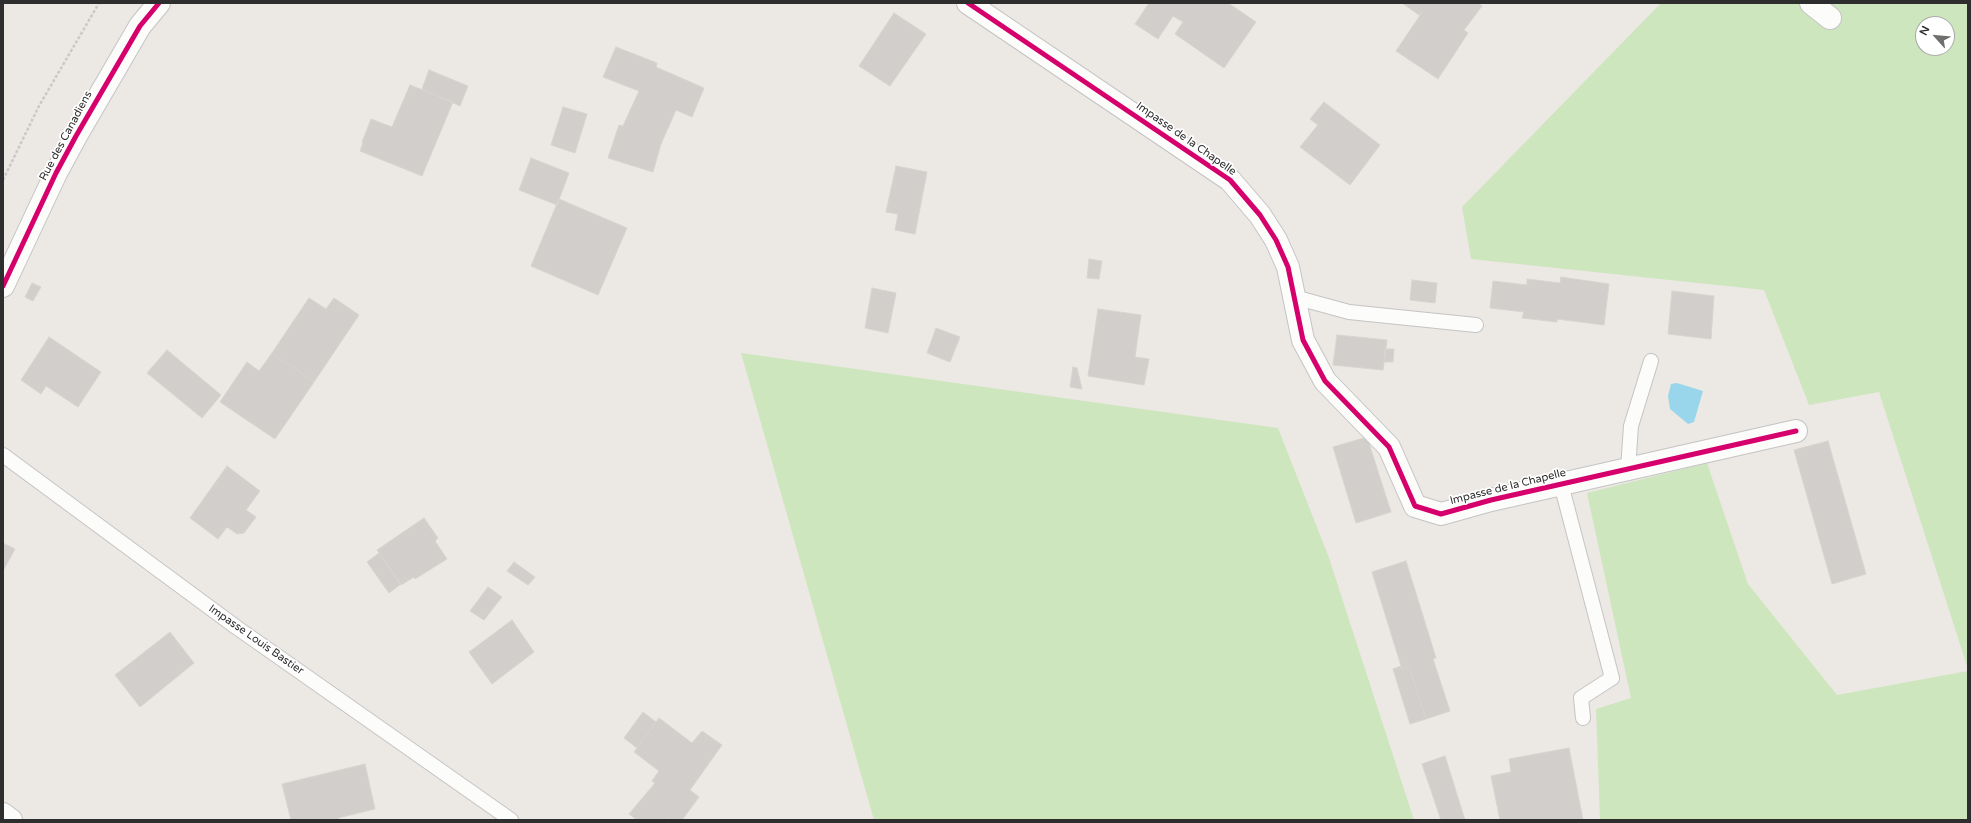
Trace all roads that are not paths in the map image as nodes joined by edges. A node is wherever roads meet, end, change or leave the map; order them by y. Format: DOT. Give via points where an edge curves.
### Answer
graph roads {
  1 [pos="159,3"];
  2 [pos="968,3"];
  3 [pos="1811,3"];
  4 [pos="1830,18"];
  5 [pos="3,286"];
  6 [pos="1294,297"];
  7 [pos="1476,325"];
  8 [pos="1651,361"];
  9 [pos="1796,431"];
  10 [pos="3,455"];
  11 [pos="1628,469"];
  12 [pos="1561,484"];
  13 [pos="1583,718"];
  14 [pos="3,814"];
  15 [pos="11,820"];
  16 [pos="511,820"];
  1 -- 5 [label="street, Rue des Canadiens" via="140,26 76,136"];
  2 -- 6 [label="street, Impasse de la Chapelle" via="1230,180 1260,215 1276,240 1288,267"];
  3 -- 4 [label="street"];
  6 -- 7 [label="lane" via="1349,312"];
  6 -- 12 [label="street, Impasse de la Chapelle" via="1303,340 1325,381 1389,447 1415,506 1441,514"];
  8 -- 11 [label="lane" via="1631,426"];
  9 -- 11 [label="street, Impasse de la Chapelle"];
  10 -- 16 [label="lane, Impasse Louis Bastier" via="236,627"];
  11 -- 12 [label="street, Impasse de la Chapelle"];
  12 -- 13 [label="lane" via="1612,678 1581,698"];
  14 -- 15 [label="street"];
}
